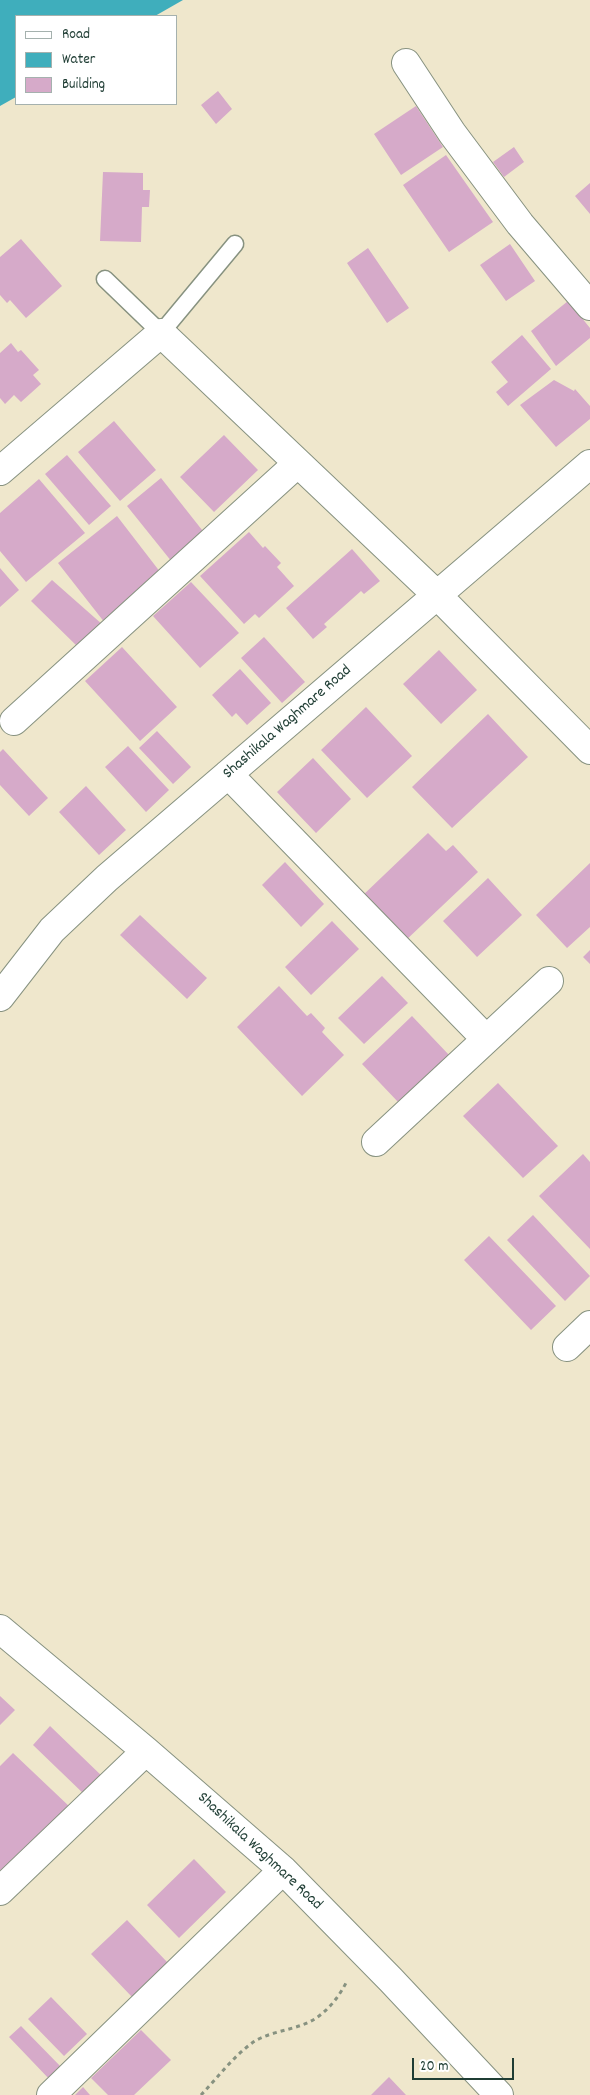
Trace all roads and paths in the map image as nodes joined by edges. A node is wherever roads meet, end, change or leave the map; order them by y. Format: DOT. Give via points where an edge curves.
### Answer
graph roads {
  1 [pos="406,63"];
  2 [pos="235,244"];
  3 [pos="104,279"];
  4 [pos="590,306"];
  5 [pos="161,333"];
  6 [pos="298,463"];
  7 [pos="590,464"];
  8 [pos="0,471"];
  9 [pos="437,595"];
  10 [pos="14,721"];
  11 [pos="590,750"];
  12 [pos="228,774"];
  13 [pos="549,981"];
  14 [pos="0,997"];
  15 [pos="486,1039"];
  16 [pos="376,1142"];
  17 [pos="590,1325"];
  18 [pos="567,1347"];
  19 [pos="0,1629"];
  20 [pos="146,1751"];
  21 [pos="283,1870"];
  22 [pos="0,1891"];
  23 [pos="354,1943"];
  24 [pos="496,2094"];
  25 [pos="50,2095"];
  26 [pos="201,2095"];
  1 -- 4 [label="street" via="452,133 520,224"];
  2 -- 5 [label="lane"];
  3 -- 5 [label="lane"];
  5 -- 6 [label="street"];
  5 -- 8 [label="street"];
  6 -- 9 [label="street"];
  6 -- 10 [label="street"];
  7 -- 9 [label="street, Shashikala Waghmare Road"];
  9 -- 11 [label="street"];
  9 -- 12 [label="street, Shashikala Waghmare Road"];
  12 -- 14 [label="street, Shashikala Waghmare Road" via="52,930"];
  12 -- 15 [label="street"];
  13 -- 15 [label="street"];
  15 -- 16 [label="street"];
  17 -- 18 [label="street"];
  19 -- 20 [label="street, Shashikala Waghmare Road"];
  20 -- 21 [label="street, Shashikala Waghmare Road"];
  20 -- 22 [label="street"];
  21 -- 23 [label="street, Shashikala Waghmare Road"];
  21 -- 25 [label="street"];
  23 -- 24 [label="street, Shashikala Waghmare Road"];
  23 -- 26 [label="path" via="348,1979 339,1997 329,2007 305,2025 253,2043"];
}
